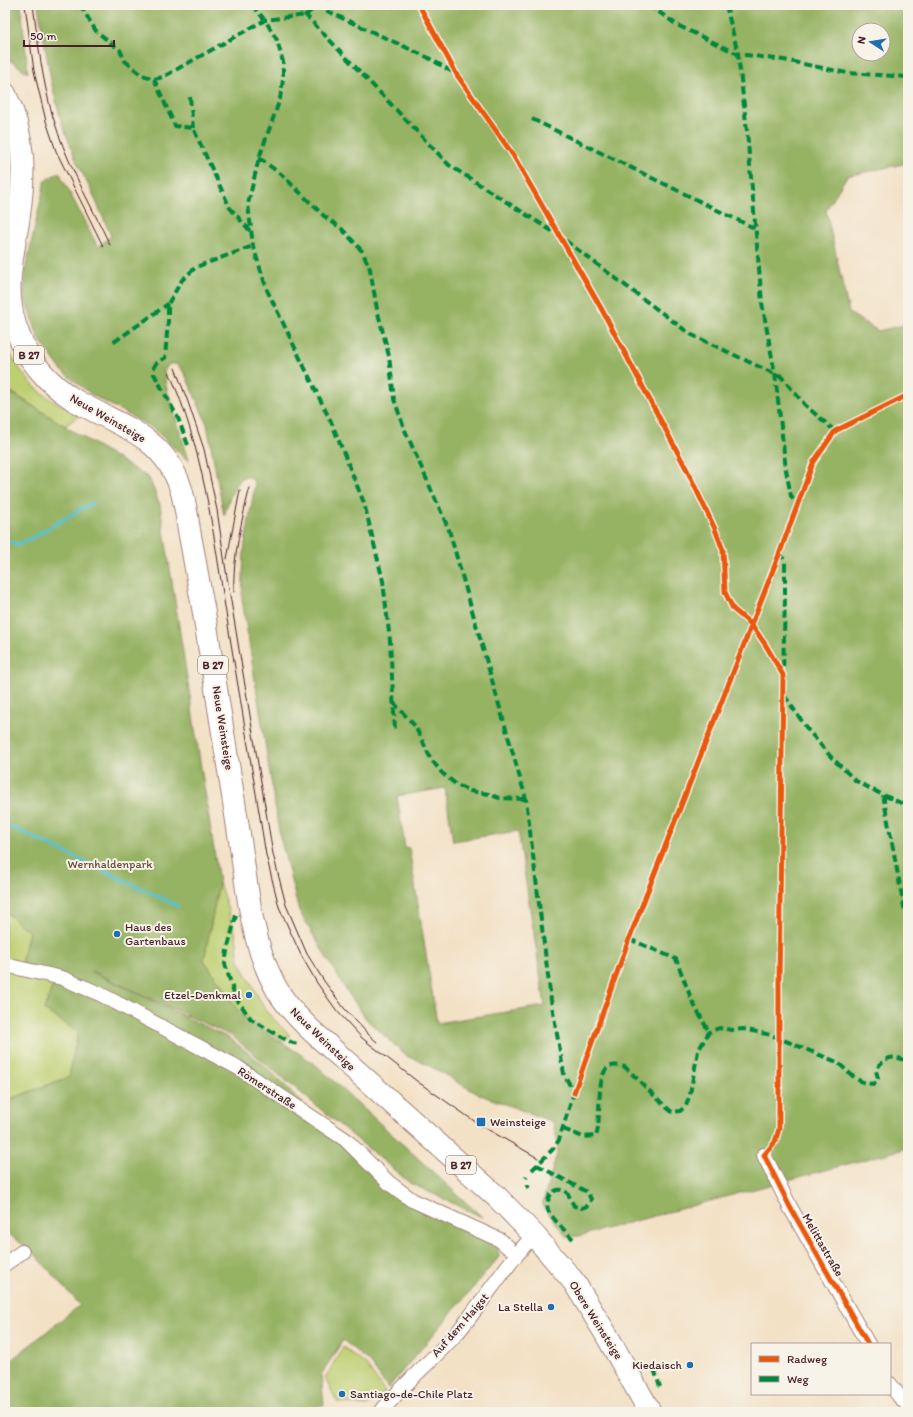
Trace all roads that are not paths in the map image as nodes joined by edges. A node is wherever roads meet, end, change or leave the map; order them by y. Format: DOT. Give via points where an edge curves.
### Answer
graph roads {
  1 [pos="5,94"];
  2 [pos="5,965"];
  3 [pos="764,1155"];
  4 [pos="534,1234"];
  5 [pos="508,1246"];
  6 [pos="22,1252"];
  7 [pos="5,1264"];
  8 [pos="867,1343"];
  9 [pos="891,1385"];
  10 [pos="908,1405"];
  11 [pos="381,1412"];
  12 [pos="650,1412"];
  1 -- 4 [label="main road, Neue Weinsteige / B 27" via="19,129 23,151 23,180 9,283 15,326 22,345 47,379 77,402 141,435 166,459 181,490 219,701 254,927 262,957 274,984 294,1014 498,1198"];
  2 -- 5 [label="street, Römerstraße" via="62,978 100,994 236,1067 346,1140 389,1183 412,1200"];
  3 -- 8 [label="street, Melittastraße" via="790,1207"];
  4 -- 11 [label="street, Auf dem Haigst" via="456,1333"];
  4 -- 12 [label="main road, Obere Weinsteige / B 27" via="574,1282"];
  6 -- 7 [label="street"];
  9 -- 10 [label="street"];
}
